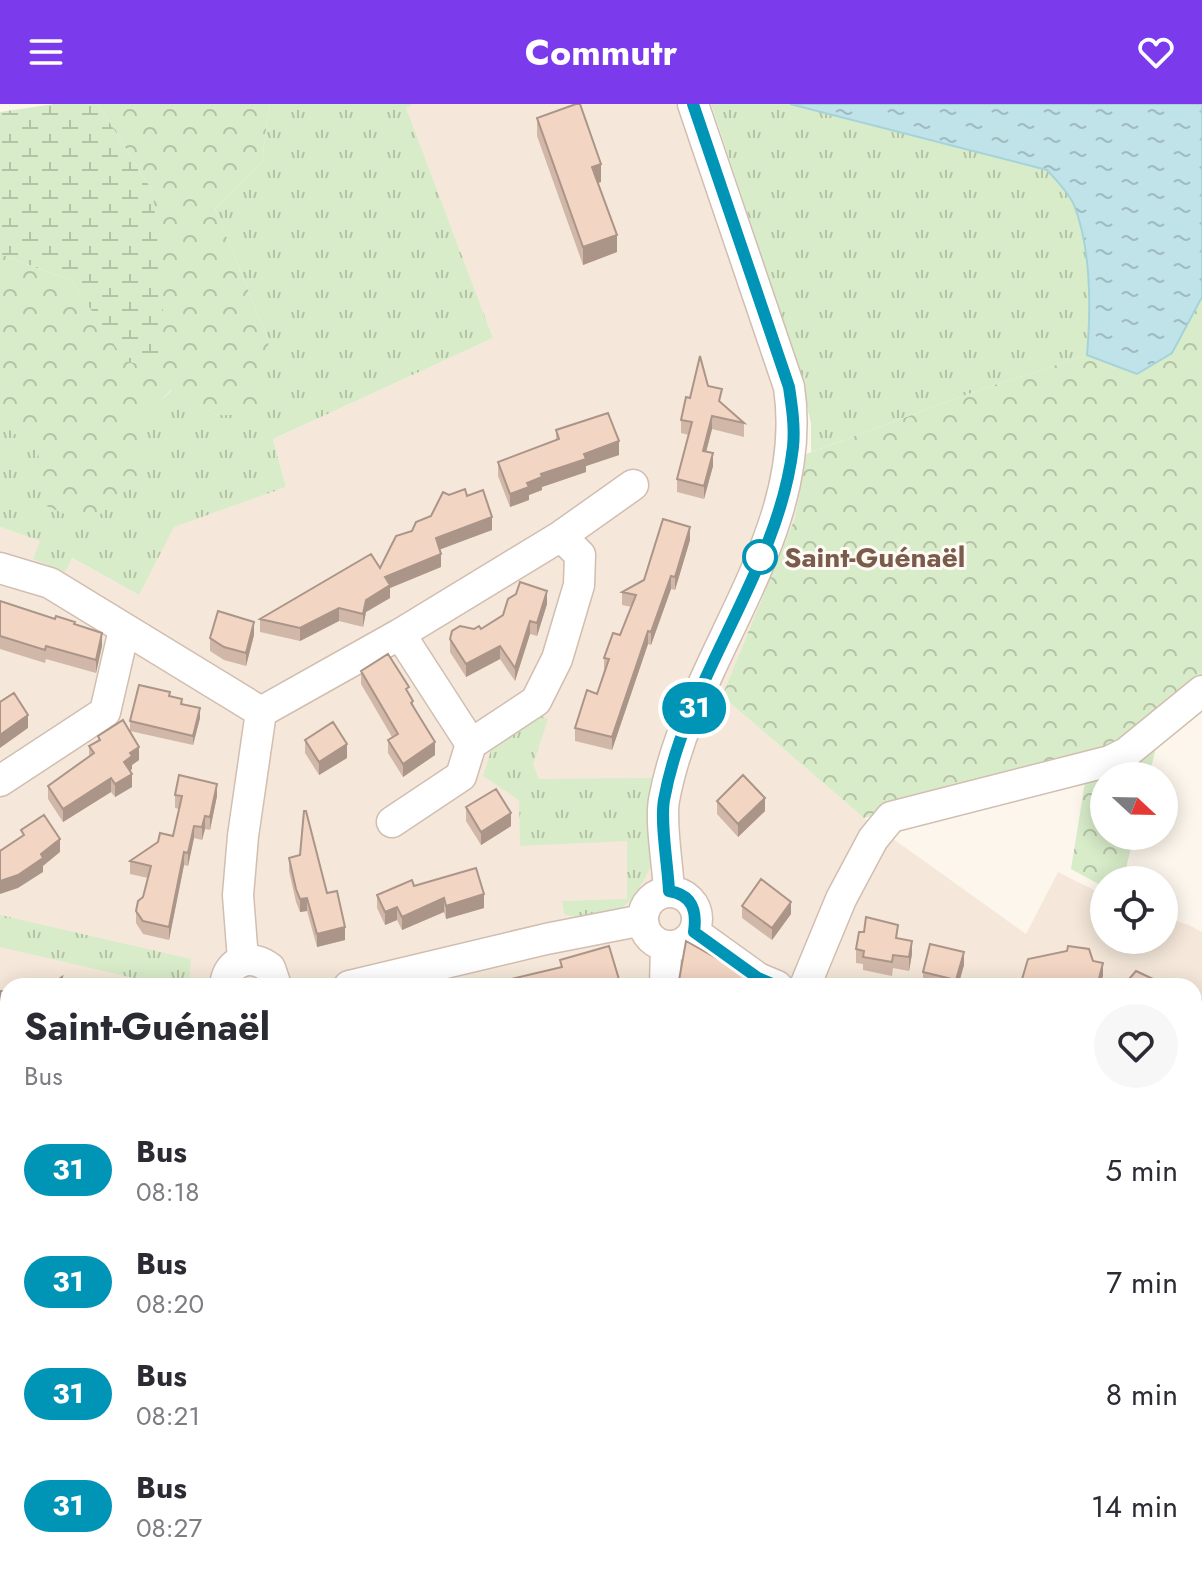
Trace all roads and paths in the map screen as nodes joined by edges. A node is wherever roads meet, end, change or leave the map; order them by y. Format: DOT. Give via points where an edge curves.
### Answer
graph roads {
  1 [pos="693,104"];
  2 [pos="633,485"];
  3 [pos="561,536"];
  4 [pos="0,568"];
  5 [pos="124,630"];
  6 [pos="400,634"];
  7 [pos="1202,691"];
  8 [pos="261,712"];
  9 [pos="471,744"];
  10 [pos="0,781"];
  11 [pos="392,822"];
  12 [pos="669,891"];
  13 [pos="643,920"];
  14 [pos="694,932"];
  15 [pos="666,946"];
  16 [pos="243,960"];
  17 [pos="227,978"];
  18 [pos="273,978"];
  19 [pos="387,978"];
  20 [pos="665,978"];
  21 [pos="758,978"];
  22 [pos="808,978"];
  1 -- 12 [label="street" via="789,387 793,446 771,533 678,752 664,803"];
  2 -- 3 [label="street"];
  3 -- 6 [label="street"];
  3 -- 9 [label="street" via="580,555 579,585 557,659 536,701"];
  4 -- 5 [label="street" via="50,583"];
  5 -- 8 [label="street"];
  5 -- 10 [label="street" via="105,712"];
  6 -- 8 [label="street"];
  6 -- 9 [label="street"];
  7 -- 22 [label="street" via="1110,761 891,817 841,899"];
  8 -- 16 [label="street" via="238,895"];
  9 -- 11 [label="street" via="461,776"];
  12 -- 13 [label="street" via="646,905"];
  12 -- 14 [label="street" via="688,898 694,907"];
  13 -- 15 [label="street" via="650,939"];
  13 -- 19 [label="street"];
  14 -- 15 [label="street"];
  14 -- 21 [label="street"];
  15 -- 20 [label="street"];
  16 -- 17 [label="street"];
  16 -- 18 [label="street" via="262,962"];
}
